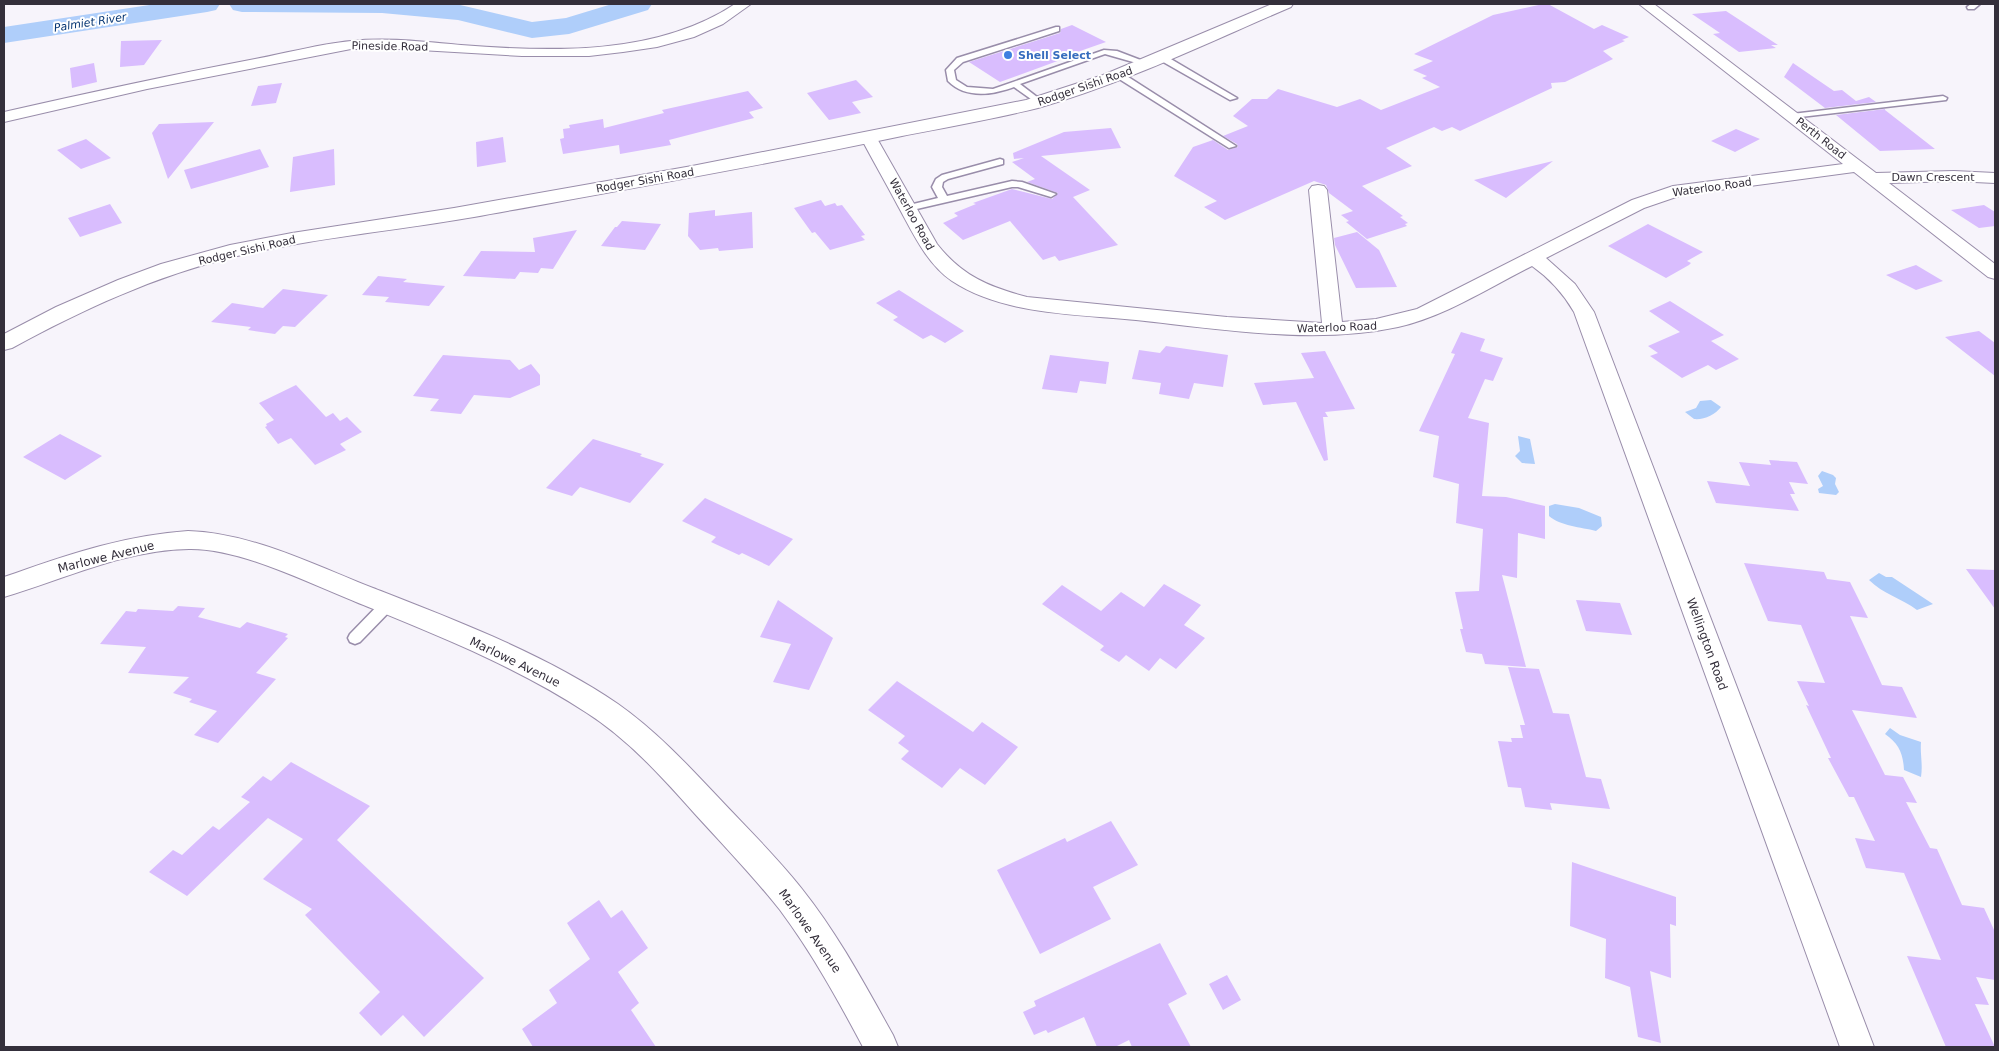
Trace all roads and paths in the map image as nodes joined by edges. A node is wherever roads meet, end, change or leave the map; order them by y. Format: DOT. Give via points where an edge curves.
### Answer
graph roads {
  1 [pos="744,4"];
  2 [pos="1285,4"];
  3 [pos="1646,4"];
  4 [pos="1056,29"];
  5 [pos="1154,60"];
  6 [pos="1119,75"];
  7 [pos="1015,84"];
  8 [pos="1233,98"];
  9 [pos="1943,98"];
  10 [pos="1038,102"];
  11 [pos="1792,116"];
  12 [pos="4,117"];
  13 [pos="869,138"];
  14 [pos="1232,146"];
  15 [pos="1000,162"];
  16 [pos="1864,173"];
  17 [pos="1995,178"];
  18 [pos="1318,190"];
  19 [pos="1051,194"];
  20 [pos="944,200"];
  21 [pos="908,208"];
  22 [pos="1533,258"];
  23 [pos="1995,273"];
  24 [pos="1333,329"];
  25 [pos="4,343"];
  26 [pos="4,587"];
  27 [pos="388,604"];
  28 [pos="355,638"];
  29 [pos="881,1047"];
  30 [pos="1858,1047"];
  1 -- 12 [label="street, Pineside Road" via="690,33 644,45 528,51 351,45 148,84"];
  2 -- 5 [label="main road, Rodger Sishi Road"];
  3 -- 11 [label="street, Perth Road"];
  4 -- 7 [label="lane" via="968,56 950,70 952,81 969,90 989,91"];
  5 -- 6 [label="main road, Rodger Sishi Road"];
  5 -- 7 [label="lane" via="1104,52"];
  5 -- 8 [label="lane"];
  6 -- 10 [label="main road, Rodger Sishi Road"];
  6 -- 14 [label="lane"];
  7 -- 10 [label="lane"];
  9 -- 11 [label="lane"];
  10 -- 13 [label="main road, Rodger Sishi Road"];
  11 -- 16 [label="street, Perth Road"];
  13 -- 21 [label="street, Waterloo Road"];
  13 -- 25 [label="main road, Rodger Sishi Road" via="458,214 252,246 131,282"];
  15 -- 20 [label="lane" via="939,181 937,187"];
  16 -- 17 [label="street, Dawn Crescent"];
  16 -- 22 [label="street, Waterloo Road" via="1702,186 1664,194"];
  16 -- 23 [label="street, Perth Road"];
  18 -- 24 [label="street"];
  19 -- 20 [label="lane" via="1012,184"];
  20 -- 21 [label="lane"];
  21 -- 24 [label="street, Waterloo Road" via="943,264 974,286 1009,299 1174,318"];
  22 -- 24 [label="street, Waterloo Road" via="1402,322"];
  22 -- 30 [label="street, Wellington Road" via="1564,282 1584,312"];
  26 -- 27 [label="street, Marlowe Avenue" via="109,554 188,540 220,542 249,550"];
  27 -- 28 [label="lane"];
  27 -- 29 [label="street, Marlowe Avenue" via="535,670 609,713 641,738 762,865 792,902 843,978"];
}
